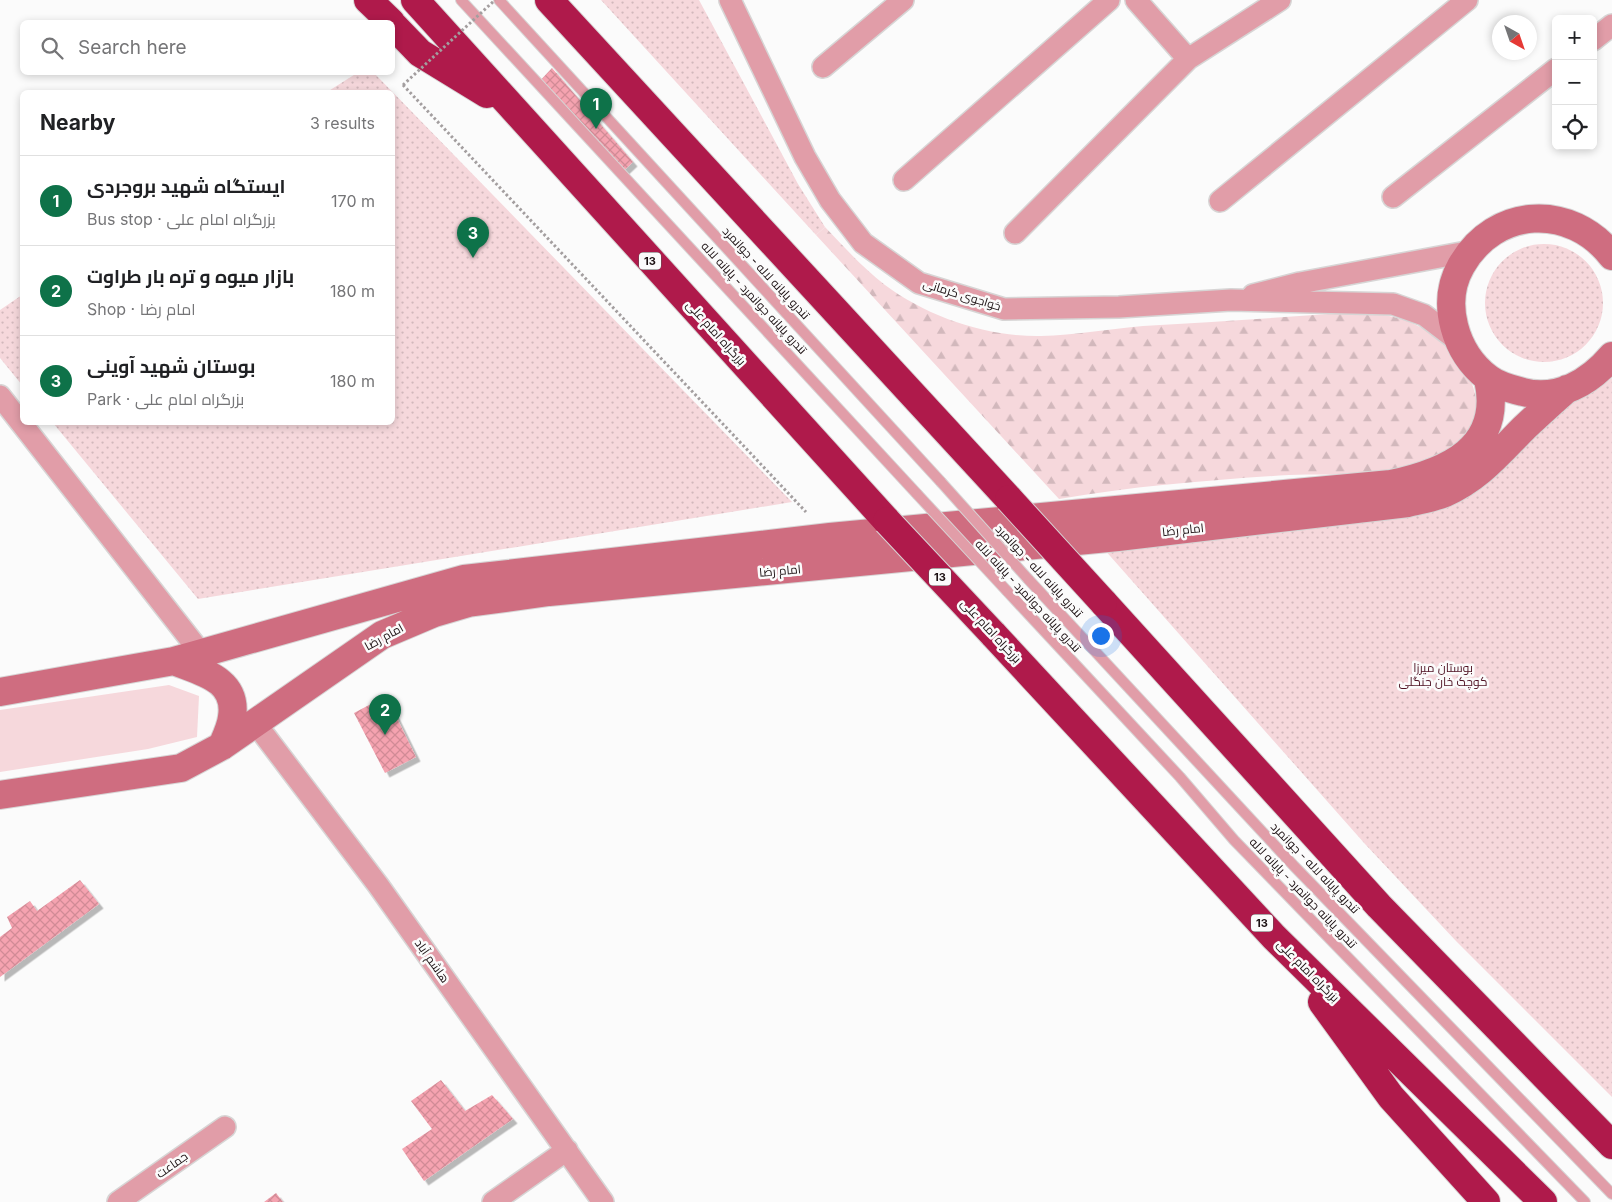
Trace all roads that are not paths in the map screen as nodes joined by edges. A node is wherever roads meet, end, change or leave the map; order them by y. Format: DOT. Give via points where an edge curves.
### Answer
graph roads {
  1 [pos="368,0"];
  2 [pos="415,0"];
  3 [pos="461,0"];
  4 [pos="497,0"];
  5 [pos="549,0"];
  6 [pos="730,0"];
  7 [pos="904,0"];
  8 [pos="1109,0"];
  9 [pos="1136,0"];
  10 [pos="1280,0"];
  11 [pos="1467,0"];
  12 [pos="389,20"];
  13 [pos="1612,25"];
  14 [pos="395,26"];
  15 [pos="1597,37"];
  16 [pos="1188,59"];
  17 [pos="823,67"];
  18 [pos="1552,72"];
  19 [pos="512,109"];
  20 [pos="904,180"];
  21 [pos="1393,197"];
  22 [pos="1220,201"];
  23 [pos="1583,229"];
  24 [pos="1016,233"];
  25 [pos="1612,236"];
  26 [pos="1472,252"];
  27 [pos="1612,256"];
  28 [pos="1231,300"];
  29 [pos="1458,340"];
  30 [pos="1612,356"];
  31 [pos="1488,379"];
  32 [pos="1567,389"];
  33 [pos="0,396"];
  34 [pos="20,422"];
  35 [pos="23,425"];
  36 [pos="201,653"];
  37 [pos="174,661"];
  38 [pos="0,692"];
  39 [pos="256,724"];
  40 [pos="222,746"];
  41 [pos="0,795"];
  42 [pos="1274,936"];
  43 [pos="225,1128"];
  44 [pos="1612,1144"];
  45 [pos="566,1150"];
  46 [pos="1612,1194"];
  47 [pos="118,1202"];
  48 [pos="493,1202"];
  49 [pos="603,1202"];
  50 [pos="1486,1202"];
  51 [pos="1543,1202"];
  52 [pos="1585,1202"];
  1 -- 12 [label="highway"];
  2 -- 19 [label="highway, بزرگراه امام علی / 13"];
  3 -- 52 [label="lane, تندرو پایانه جوانمرد - پایانه لاله, bridge" via="1180,777 1234,840"];
  4 -- 46 [label="lane, تندرو پایانه لاله - جوانمرد, bridge" via="1294,866"];
  5 -- 44 [label="highway, bridge" via="1379,906"];
  6 -- 28 [label="street, خواجوی کرمانی" via="805,157 830,200 863,243 919,283 1004,309 1119,307"];
  7 -- 17 [label="street"];
  8 -- 20 [label="street"];
  9 -- 16 [label="street"];
  10 -- 16 [label="street"];
  11 -- 22 [label="street"];
  13 -- 15 [label="street"];
  14 -- 19 [label="highway" via="420,53"];
  16 -- 24 [label="street"];
  18 -- 21 [label="street"];
  19 -- 42 [label="highway, بزرگراه امام علی / 13, bridge" via="888,521"];
  23 -- 25 [label="main road"];
  23 -- 26 [label="main road" via="1562,220 1538,217 1515,221 1493,231"];
  23 -- 27 [label="main road" via="1602,242"];
  26 -- 28 [label="street" via="1300,283"];
  26 -- 29 [label="main road" via="1460,266 1452,291 1451,316"];
  28 -- 29 [label="street" via="1393,304 1424,315"];
  29 -- 31 [label="main road" via="1469,360"];
  30 -- 32 [label="main road" via="1600,371"];
  31 -- 32 [label="main road" via="1530,394"];
  31 -- 36 [label="main road, امام رضا" via="1491,412 1478,442 1455,462 1418,478 1372,486 830,537 464,579"];
  32 -- 39 [label="main road, امام رضا" via="1488,466 1445,493 1428,498 1226,526 549,592 468,603 382,635"];
  33 -- 34 [label="street"];
  35 -- 36 [label="street"];
  36 -- 37 [label="main road, امام رضا"];
  37 -- 38 [label="main road, امام رضا"];
  37 -- 40 [label="main road" via="219,679 231,696 232,716"];
  39 -- 40 [label="main road, امام رضا"];
  39 -- 45 [label="street, هاشم آباد" via="378,885"];
  40 -- 41 [label="main road, امام رضا" via="181,768"];
  42 -- 50 [label="highway" via="1391,1098"];
  42 -- 51 [label="highway, بزرگراه امام علی / 13"];
  43 -- 47 [label="street, جماعت"];
  45 -- 48 [label="street"];
  45 -- 49 [label="street, هاشم آباد"];
}
